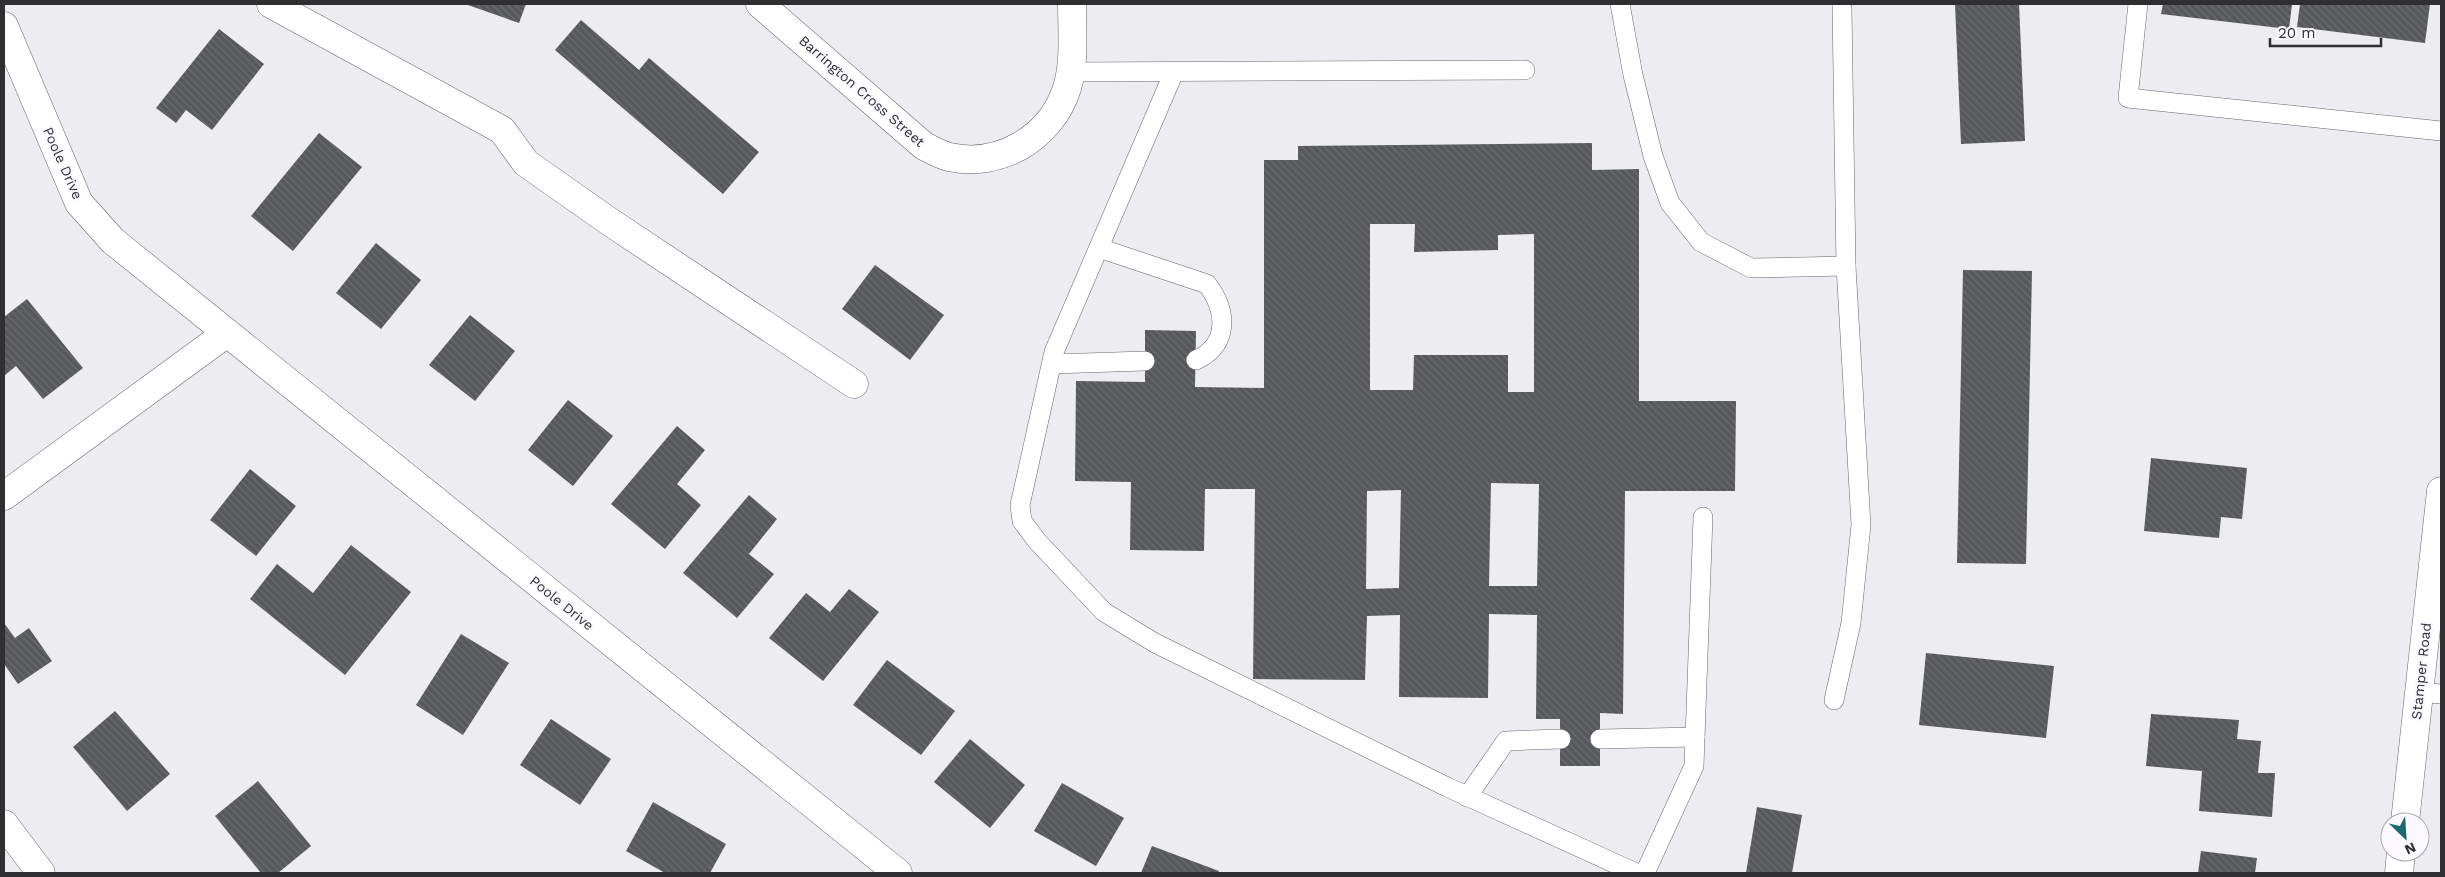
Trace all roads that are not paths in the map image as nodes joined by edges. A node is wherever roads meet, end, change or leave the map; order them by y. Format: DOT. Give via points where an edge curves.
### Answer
graph roads {
  1 [pos="271,4"];
  2 [pos="760,4"];
  3 [pos="1072,4"];
  4 [pos="1620,4"];
  5 [pos="2138,4"];
  6 [pos="1842,8"];
  7 [pos="4,26"];
  8 [pos="1524,70"];
  9 [pos="1070,72"];
  10 [pos="1174,72"];
  11 [pos="2441,131"];
  12 [pos="1099,248"];
  13 [pos="1846,266"];
  14 [pos="227,333"];
  15 [pos="1196,360"];
  16 [pos="1145,361"];
  17 [pos="1052,364"];
  18 [pos="854,384"];
  19 [pos="2441,491"];
  20 [pos="4,496"];
  21 [pos="1703,517"];
  22 [pos="2430,693"];
  23 [pos="1834,700"];
  24 [pos="1695,737"];
  25 [pos="1600,739"];
  26 [pos="1560,740"];
  27 [pos="1467,797"];
  28 [pos="2407,812"];
  29 [pos="4,824"];
  30 [pos="41,873"];
  31 [pos="898,873"];
  32 [pos="1636,873"];
  33 [pos="1645,873"];
  1 -- 18 [label="street" via="502,130 526,163"];
  2 -- 9 [label="street, Barrington Cross Street" via="924,146 948,156 998,156 1022,146 1042,130 1058,110"];
  3 -- 9 [label="street, Barrington Cross Street"];
  4 -- 13 [label="lane" via="1653,156 1670,203 1701,242 1751,268"];
  5 -- 11 [label="lane" via="2128,98"];
  6 -- 13 [label="lane"];
  7 -- 14 [label="street, Poole Drive" via="79,202 113,241"];
  8 -- 10 [label="lane"];
  9 -- 10 [label="lane"];
  10 -- 12 [label="lane"];
  12 -- 15 [label="lane" via="1206,284 1217,298 1222,314 1221,331 1209,354"];
  12 -- 17 [label="lane" via="1054,352"];
  13 -- 23 [label="lane" via="1861,526 1851,623"];
  14 -- 20 [label="street"];
  14 -- 31 [label="street, Poole Drive"];
  16 -- 17 [label="lane"];
  17 -- 27 [label="lane" via="1020,505 1022,521 1036,541 1104,612 1155,643"];
  19 -- 22 [label="street, Stamper Road"];
  21 -- 24 [label="lane"];
  22 -- 28 [label="street, Stamper Road"];
  24 -- 25 [label="lane"];
  24 -- 33 [label="lane" via="1694,766"];
  26 -- 27 [label="lane" via="1506,741"];
  27 -- 32 [label="lane"];
  29 -- 30 [label="street"];
}
